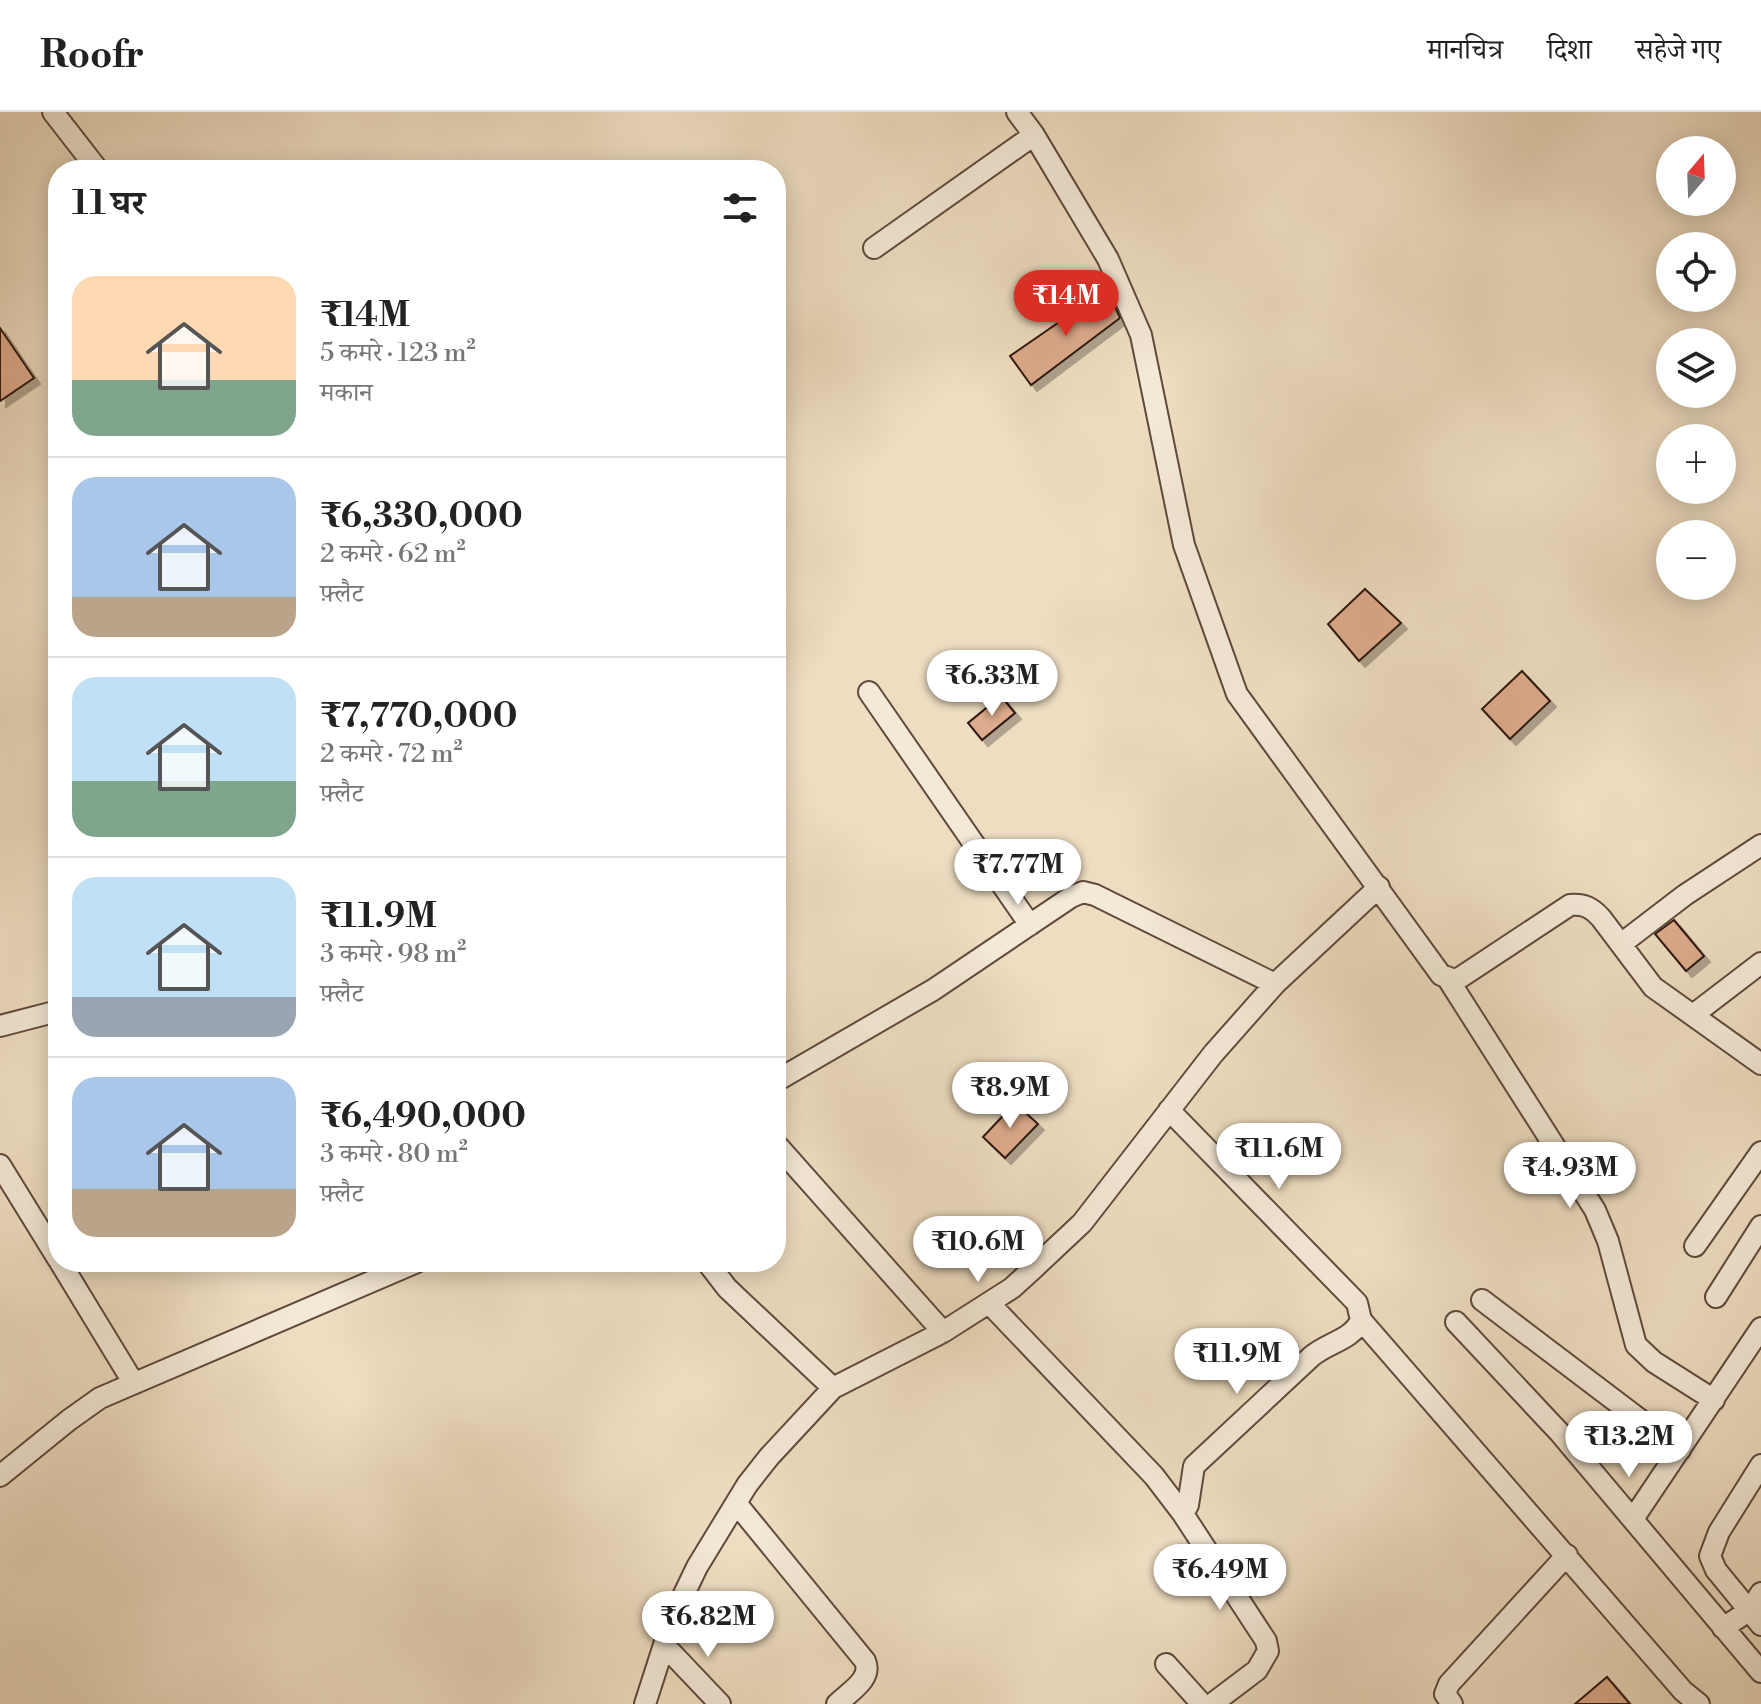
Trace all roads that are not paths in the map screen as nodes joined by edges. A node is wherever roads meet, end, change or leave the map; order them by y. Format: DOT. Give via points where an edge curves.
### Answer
graph roads {
  1 [pos="53,112"];
  2 [pos="1017,112"];
  3 [pos="1034,135"];
  4 [pos="90,160"];
  5 [pos="874,248"];
  6 [pos="869,692"];
  7 [pos="1761,845"];
  8 [pos="1379,887"];
  9 [pos="1030,925"];
  10 [pos="1621,944"];
  11 [pos="1761,963"];
  12 [pos="1448,979"];
  13 [pos="1275,984"];
  14 [pos="48,1014"];
  15 [pos="1693,1015"];
  16 [pos="0,1026"];
  17 [pos="1761,1064"];
  18 [pos="786,1075"];
  19 [pos="1169,1110"];
  20 [pos="1761,1152"];
  21 [pos="786,1155"];
  22 [pos="0,1165"];
  23 [pos="1761,1226"];
  24 [pos="48,1243"];
  25 [pos="1695,1246"];
  26 [pos="66,1272"];
  27 [pos="393,1272"];
  28 [pos="715,1272"];
  29 [pos="1716,1297"];
  30 [pos="1482,1300"];
  31 [pos="989,1303"];
  32 [pos="1361,1320"];
  33 [pos="1456,1322"];
  34 [pos="1761,1328"];
  35 [pos="943,1332"];
  36 [pos="133,1382"];
  37 [pos="833,1388"];
  38 [pos="1714,1400"];
  39 [pos="1680,1450"];
  40 [pos="1761,1465"];
  41 [pos="0,1476"];
  42 [pos="736,1503"];
  43 [pos="1183,1514"];
  44 [pos="1633,1519"];
  45 [pos="1567,1555"];
  46 [pos="1757,1609"];
  47 [pos="1723,1628"];
  48 [pos="664,1645"];
  49 [pos="1166,1664"];
  50 [pos="1761,1672"];
  51 [pos="645,1704"];
  52 [pos="720,1704"];
  53 [pos="837,1704"];
  54 [pos="1202,1704"];
  55 [pos="1212,1704"];
  56 [pos="1452,1704"];
  57 [pos="1699,1704"];
  1 -- 4 [label="street"];
  2 -- 3 [label="street"];
  3 -- 5 [label="street"];
  3 -- 8 [label="street" via="1108,259 1141,335 1184,545 1237,694"];
  6 -- 9 [label="street"];
  7 -- 10 [label="street"];
  8 -- 12 [label="street"];
  8 -- 13 [label="street"];
  9 -- 13 [label="street" via="1083,892"];
  9 -- 18 [label="street" via="933,990"];
  10 -- 12 [label="street" via="1592,908 1570,905 1461,977"];
  10 -- 15 [label="street" via="1653,987"];
  11 -- 15 [label="street"];
  12 -- 38 [label="street" via="1595,1210 1636,1345"];
  13 -- 19 [label="street"];
  14 -- 16 [label="street"];
  15 -- 17 [label="street"];
  19 -- 31 [label="street" via="1082,1223"];
  19 -- 32 [label="street" via="1357,1303"];
  20 -- 25 [label="street"];
  21 -- 35 [label="street"];
  22 -- 24 [label="street"];
  23 -- 29 [label="street"];
  26 -- 36 [label="street"];
  27 -- 36 [label="street"];
  28 -- 37 [label="street"];
  30 -- 39 [label="street"];
  31 -- 35 [label="street"];
  31 -- 43 [label="street" via="1154,1476"];
  32 -- 43 [label="street" via="1350,1336 1312,1356 1194,1466"];
  32 -- 45 [label="street"];
  33 -- 44 [label="street"];
  34 -- 38 [label="street"];
  35 -- 37 [label="street"];
  36 -- 41 [label="street" via="100,1398"];
  37 -- 42 [label="street" via="769,1457"];
  38 -- 39 [label="street"];
  39 -- 44 [label="street"];
  40 -- 46 [label="street" via="1710,1556 1716,1570"];
  42 -- 48 [label="street" via="697,1567"];
  42 -- 53 [label="street" via="865,1661 866,1677"];
  43 -- 55 [label="street" via="1268,1651 1257,1670"];
  44 -- 47 [label="street"];
  45 -- 56 [label="street" via="1449,1684 1445,1694"];
  45 -- 57 [label="street"];
  46 -- 47 [label="street"];
  47 -- 50 [label="street"];
  48 -- 51 [label="street"];
  48 -- 52 [label="street"];
  49 -- 54 [label="street"];
}
